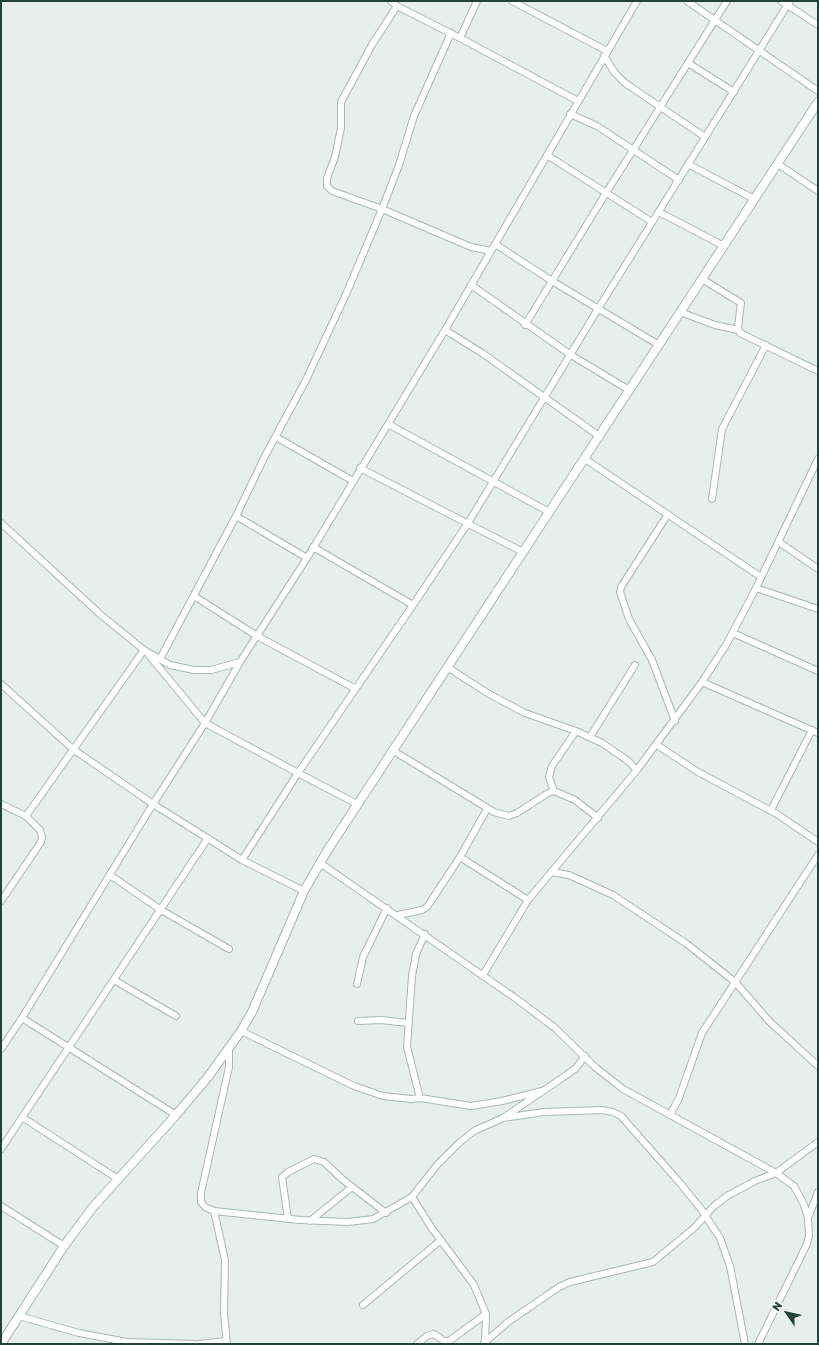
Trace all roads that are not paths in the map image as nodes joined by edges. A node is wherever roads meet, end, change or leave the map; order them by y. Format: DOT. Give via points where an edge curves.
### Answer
graph roads {
  1 [pos="391,1"];
  2 [pos="477,1"];
  3 [pos="512,1"];
  4 [pos="637,1"];
  5 [pos="687,1"];
  6 [pos="727,1"];
  7 [pos="780,1"];
  8 [pos="789,3"];
  9 [pos="397,6"];
  10 [pos="715,20"];
  11 [pos="818,25"];
  12 [pos="451,33"];
  13 [pos="460,38"];
  14 [pos="759,51"];
  15 [pos="606,54"];
  16 [pos="688,63"];
  17 [pos="818,91"];
  18 [pos="734,92"];
  19 [pos="578,101"];
  20 [pos="818,102"];
  21 [pos="660,106"];
  22 [pos="570,114"];
  23 [pos="705,137"];
  24 [pos="634,149"];
  25 [pos="547,155"];
  26 [pos="688,164"];
  27 [pos="778,164"];
  28 [pos="679,180"];
  29 [pos="818,191"];
  30 [pos="606,193"];
  31 [pos="754,199"];
  32 [pos="382,209"];
  33 [pos="659,212"];
  34 [pos="652,222"];
  35 [pos="496,244"];
  36 [pos="724,246"];
  37 [pos="491,251"];
  38 [pos="702,279"];
  39 [pos="552,281"];
  40 [pos="471,285"];
  41 [pos="598,308"];
  42 [pos="680,312"];
  43 [pos="525,324"];
  44 [pos="446,330"];
  45 [pos="738,330"];
  46 [pos="659,344"];
  47 [pos="766,345"];
  48 [pos="570,355"];
  49 [pos="818,371"];
  50 [pos="629,390"];
  51 [pos="544,397"];
  52 [pos="388,424"];
  53 [pos="600,436"];
  54 [pos="276,437"];
  55 [pos="585,459"];
  56 [pos="818,459"];
  57 [pos="360,468"];
  58 [pos="353,480"];
  59 [pos="492,481"];
  60 [pos="712,499"];
  61 [pos="549,512"];
  62 [pos="668,514"];
  63 [pos="236,516"];
  64 [pos="1,523"];
  65 [pos="468,523"];
  66 [pos="779,542"];
  67 [pos="313,547"];
  68 [pos="523,552"];
  69 [pos="307,558"];
  70 [pos="818,569"];
  71 [pos="761,577"];
  72 [pos="756,588"];
  73 [pos="194,596"];
  74 [pos="413,605"];
  75 [pos="818,609"];
  76 [pos="733,633"];
  77 [pos="257,636"];
  78 [pos="145,651"];
  79 [pos="160,659"];
  80 [pos="240,662"];
  81 [pos="635,665"];
  82 [pos="447,667"];
  83 [pos="818,671"];
  84 [pos="702,682"];
  85 [pos="1,684"];
  86 [pos="354,688"];
  87 [pos="674,721"];
  88 [pos="205,723"];
  89 [pos="812,730"];
  90 [pos="576,731"];
  91 [pos="818,733"];
  92 [pos="590,737"];
  93 [pos="657,746"];
  94 [pos="74,750"];
  95 [pos="392,750"];
  96 [pos="637,770"];
  97 [pos="298,773"];
  98 [pos="554,791"];
  99 [pos="1,804"];
  100 [pos="153,804"];
  101 [pos="357,804"];
  102 [pos="487,809"];
  103 [pos="771,810"];
  104 [pos="26,816"];
  105 [pos="598,818"];
  106 [pos="208,838"];
  107 [pos="818,842"];
  108 [pos="818,856"];
  109 [pos="460,857"];
  110 [pos="242,860"];
  111 [pos="320,863"];
  112 [pos="551,872"];
  113 [pos="110,875"];
  114 [pos="304,891"];
  115 [pos="528,900"];
  116 [pos="1,902"];
  117 [pos="387,908"];
  118 [pos="160,910"];
  119 [pos="398,916"];
  120 [pos="425,934"];
  121 [pos="229,949"];
  122 [pos="483,975"];
  123 [pos="114,980"];
  124 [pos="735,982"];
  125 [pos="357,984"];
  126 [pos="176,1016"];
  127 [pos="22,1018"];
  128 [pos="358,1021"];
  129 [pos="408,1023"];
  130 [pos="241,1031"];
  131 [pos="68,1048"];
  132 [pos="1,1049"];
  133 [pos="229,1049"];
  134 [pos="585,1056"];
  135 [pos="818,1066"];
  136 [pos="542,1091"];
  137 [pos="420,1098"];
  138 [pos="176,1115"];
  139 [pos="670,1115"];
  140 [pos="22,1117"];
  141 [pos="503,1118"];
  142 [pos="818,1142"];
  143 [pos="1,1149"];
  144 [pos="776,1173"];
  145 [pos="118,1179"];
  146 [pos="352,1187"];
  147 [pos="818,1192"];
  148 [pos="412,1197"];
  149 [pos="1,1206"];
  150 [pos="214,1212"];
  151 [pos="386,1213"];
  152 [pos="706,1217"];
  153 [pos="808,1218"];
  154 [pos="288,1219"];
  155 [pos="310,1221"];
  156 [pos="441,1240"];
  157 [pos="64,1246"];
  158 [pos="363,1305"];
  159 [pos="486,1314"];
  160 [pos="18,1319"];
  161 [pos="227,1342"];
  162 [pos="485,1343"];
  163 [pos="1,1344"];
  164 [pos="194,1344"];
  165 [pos="199,1344"];
  166 [pos="416,1344"];
  167 [pos="746,1344"];
  168 [pos="758,1344"];
  1 -- 9 [label="street"];
  2 -- 13 [label="street"];
  3 -- 15 [label="street"];
  4 -- 15 [label="street"];
  5 -- 10 [label="street"];
  6 -- 10 [label="street"];
  7 -- 8 [label="street"];
  8 -- 11 [label="street"];
  8 -- 14 [label="street"];
  9 -- 12 [label="street"];
  9 -- 32 [label="street" via="373,43 341,102 340,133 327,178 327,186 332,191"];
  10 -- 14 [label="street"];
  10 -- 16 [label="street"];
  12 -- 13 [label="street"];
  12 -- 32 [label="street" via="417,109"];
  13 -- 19 [label="street"];
  14 -- 17 [label="street"];
  14 -- 18 [label="street"];
  15 -- 19 [label="street"];
  15 -- 21 [label="street" via="615,73 625,83"];
  16 -- 18 [label="street"];
  16 -- 21 [label="street"];
  18 -- 23 [label="street"];
  19 -- 22 [label="street"];
  20 -- 27 [label="street"];
  21 -- 23 [label="street"];
  21 -- 24 [label="street"];
  22 -- 24 [label="street"];
  22 -- 25 [label="street"];
  23 -- 26 [label="street"];
  24 -- 28 [label="street"];
  24 -- 30 [label="street"];
  25 -- 30 [label="street"];
  25 -- 35 [label="street"];
  26 -- 28 [label="street"];
  26 -- 31 [label="street"];
  27 -- 29 [label="street"];
  27 -- 31 [label="street"];
  28 -- 33 [label="street"];
  30 -- 34 [label="street"];
  30 -- 39 [label="street"];
  31 -- 36 [label="street"];
  32 -- 37 [label="street" via="470,247"];
  32 -- 54 [label="street" via="347,292"];
  33 -- 34 [label="street"];
  33 -- 36 [label="street"];
  34 -- 41 [label="street"];
  35 -- 37 [label="street"];
  35 -- 39 [label="street"];
  36 -- 38 [label="street"];
  37 -- 40 [label="street"];
  38 -- 42 [label="street"];
  38 -- 45 [label="street" via="741,302"];
  39 -- 41 [label="street"];
  39 -- 43 [label="street"];
  40 -- 43 [label="street"];
  40 -- 44 [label="street"];
  41 -- 46 [label="street"];
  41 -- 48 [label="street"];
  42 -- 45 [label="street"];
  42 -- 46 [label="street"];
  43 -- 48 [label="street"];
  44 -- 51 [label="street"];
  44 -- 52 [label="street"];
  45 -- 47 [label="street"];
  46 -- 50 [label="street"];
  47 -- 49 [label="street"];
  47 -- 60 [label="street" via="722,429"];
  48 -- 50 [label="street"];
  48 -- 51 [label="street"];
  50 -- 53 [label="street"];
  51 -- 53 [label="street"];
  51 -- 59 [label="street"];
  52 -- 57 [label="street"];
  52 -- 59 [label="street"];
  53 -- 55 [label="street"];
  54 -- 58 [label="street"];
  54 -- 63 [label="street"];
  55 -- 61 [label="street"];
  55 -- 62 [label="street"];
  56 -- 66 [label="street"];
  57 -- 58 [label="street"];
  57 -- 65 [label="street"];
  58 -- 67 [label="street"];
  59 -- 61 [label="street"];
  59 -- 65 [label="street"];
  61 -- 68 [label="street"];
  62 -- 71 [label="street"];
  62 -- 87 [label="street" via="620,592 629,619 652,660"];
  63 -- 69 [label="street"];
  63 -- 73 [label="street"];
  64 -- 78 [label="street" via="101,615"];
  65 -- 68 [label="street"];
  65 -- 74 [label="street"];
  66 -- 70 [label="street"];
  66 -- 71 [label="street"];
  67 -- 69 [label="street"];
  67 -- 74 [label="street"];
  68 -- 82 [label="street"];
  69 -- 77 [label="street"];
  71 -- 72 [label="street"];
  72 -- 75 [label="street"];
  72 -- 76 [label="street"];
  73 -- 77 [label="street"];
  73 -- 79 [label="street"];
  74 -- 86 [label="street"];
  76 -- 83 [label="street"];
  76 -- 84 [label="street"];
  77 -- 80 [label="street"];
  77 -- 86 [label="street"];
  78 -- 79 [label="street"];
  78 -- 88 [label="street"];
  78 -- 94 [label="street"];
  79 -- 80 [label="street" via="170,665 194,670 211,670"];
  80 -- 88 [label="street"];
  81 -- 92 [label="street"];
  82 -- 90 [label="street" via="525,713"];
  82 -- 95 [label="street"];
  84 -- 87 [label="street"];
  84 -- 89 [label="street"];
  85 -- 94 [label="street"];
  86 -- 97 [label="street"];
  87 -- 93 [label="street"];
  88 -- 97 [label="street"];
  88 -- 100 [label="street"];
  89 -- 91 [label="street"];
  89 -- 103 [label="street"];
  90 -- 92 [label="street"];
  90 -- 98 [label="street" via="552,766 549,777"];
  92 -- 96 [label="street" via="618,753"];
  93 -- 96 [label="street"];
  93 -- 103 [label="street" via="698,772"];
  94 -- 100 [label="street"];
  94 -- 104 [label="street"];
  95 -- 101 [label="street"];
  95 -- 102 [label="street"];
  96 -- 105 [label="street"];
  97 -- 101 [label="street"];
  97 -- 110 [label="street"];
  98 -- 102 [label="street" via="526,809 508,816"];
  98 -- 105 [label="street" via="575,800"];
  99 -- 104 [label="street"];
  100 -- 106 [label="street"];
  100 -- 113 [label="street"];
  101 -- 111 [label="street"];
  102 -- 109 [label="street"];
  103 -- 107 [label="street"];
  104 -- 116 [label="street" via="40,830 42,839"];
  105 -- 112 [label="street"];
  106 -- 110 [label="street"];
  106 -- 118 [label="street"];
  108 -- 124 [label="street"];
  109 -- 115 [label="street"];
  109 -- 119 [label="street" via="424,909"];
  110 -- 114 [label="street"];
  111 -- 114 [label="street"];
  111 -- 117 [label="street"];
  112 -- 115 [label="street"];
  112 -- 124 [label="street" via="569,875 586,882 628,904 698,952"];
  113 -- 118 [label="street"];
  113 -- 127 [label="street"];
  114 -- 130 [label="street" via="259,998"];
  115 -- 122 [label="street"];
  117 -- 119 [label="street"];
  117 -- 125 [label="street" via="366,951"];
  118 -- 121 [label="street"];
  118 -- 123 [label="street"];
  119 -- 120 [label="street"];
  120 -- 122 [label="street"];
  120 -- 129 [label="street" via="416,954"];
  122 -- 134 [label="street" via="555,1028"];
  123 -- 126 [label="street"];
  123 -- 131 [label="street"];
  124 -- 135 [label="street" via="769,1021"];
  124 -- 139 [label="street" via="702,1033"];
  127 -- 131 [label="street"];
  127 -- 132 [label="street"];
  128 -- 129 [label="street"];
  129 -- 137 [label="street" via="407,1051"];
  130 -- 133 [label="street"];
  130 -- 137 [label="street" via="371,1093 393,1098"];
  131 -- 138 [label="street"];
  131 -- 140 [label="street"];
  133 -- 138 [label="street"];
  133 -- 150 [label="street" via="229,1067 201,1192 202,1203"];
  134 -- 136 [label="street" via="576,1068"];
  134 -- 139 [label="street" via="623,1089"];
  136 -- 137 [label="street" via="502,1102 471,1106"];
  136 -- 141 [label="street"];
  138 -- 145 [label="street"];
  139 -- 144 [label="street"];
  140 -- 143 [label="street"];
  140 -- 145 [label="street"];
  141 -- 148 [label="street" via="474,1131 460,1143 437,1165"];
  141 -- 152 [label="street" via="565,1111 602,1110 617,1114 680,1183"];
  142 -- 144 [label="street"];
  144 -- 152 [label="street" via="733,1192 714,1206"];
  144 -- 153 [label="street" via="794,1186"];
  145 -- 157 [label="street"];
  146 -- 151 [label="street" via="371,1199"];
  146 -- 154 [label="street" via="319,1159 288,1172 282,1179"];
  146 -- 155 [label="street"];
  147 -- 153 [label="street"];
  148 -- 151 [label="street"];
  148 -- 156 [label="street"];
  149 -- 157 [label="street"];
  150 -- 154 [label="street"];
  150 -- 161 [label="street" via="225,1260"];
  151 -- 155 [label="street" via="366,1221"];
  152 -- 162 [label="street" via="653,1262 570,1282 559,1287 508,1322"];
  152 -- 167 [label="street" via="724,1247 730,1266"];
  153 -- 168 [label="street" via="809,1236 806,1246"];
  154 -- 155 [label="street"];
  156 -- 158 [label="street"];
  156 -- 159 [label="street" via="474,1285"];
  157 -- 160 [label="street"];
  159 -- 162 [label="street"];
  159 -- 166 [label="street" via="449,1341 444,1341 434,1334"];
  160 -- 163 [label="street"];
  160 -- 164 [label="street" via="121,1341"];
  161 -- 165 [label="street"];
}
